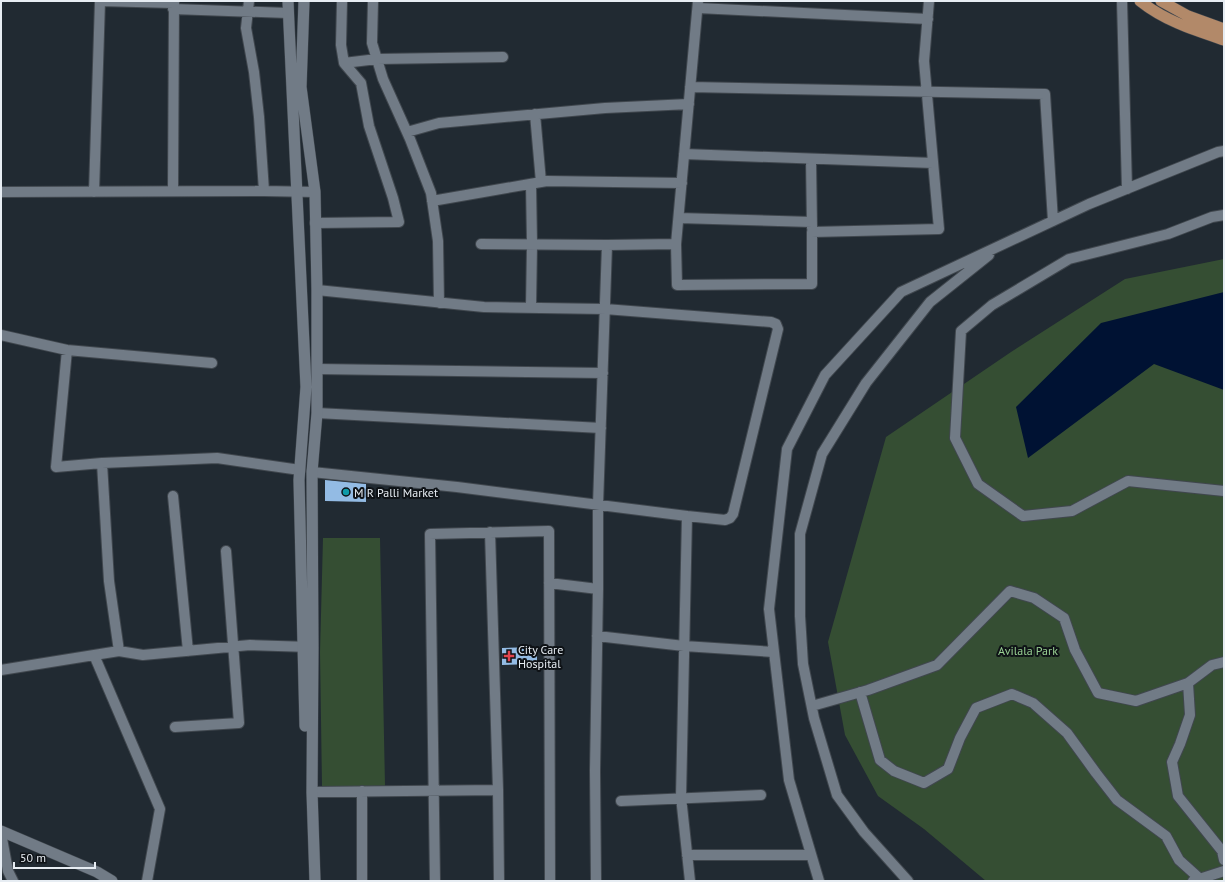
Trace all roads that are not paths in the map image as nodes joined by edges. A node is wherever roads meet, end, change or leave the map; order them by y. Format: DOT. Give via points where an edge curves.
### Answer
graph roads {
  1 [pos="288,1"];
  2 [pos="304,1"];
  3 [pos="342,1"];
  4 [pos="372,1"];
  5 [pos="929,1"];
  6 [pos="1122,1"];
  7 [pos="1140,1"];
  8 [pos="1161,1"];
  9 [pos="698,4"];
  10 [pos="173,5"];
  11 [pos="249,6"];
  12 [pos="288,12"];
  13 [pos="928,19"];
  14 [pos="1224,29"];
  15 [pos="1224,40"];
  16 [pos="503,57"];
  17 [pos="377,59"];
  18 [pos="344,63"];
  19 [pos="690,87"];
  20 [pos="927,91"];
  21 [pos="689,104"];
  22 [pos="535,114"];
  23 [pos="407,132"];
  24 [pos="1224,151"];
  25 [pos="684,154"];
  26 [pos="811,159"];
  27 [pos="933,163"];
  28 [pos="536,183"];
  29 [pos="682,183"];
  30 [pos="1127,189"];
  31 [pos="173,191"];
  32 [pos="264,191"];
  33 [pos="297,191"];
  34 [pos="1,192"];
  35 [pos="94,192"];
  36 [pos="315,192"];
  37 [pos="432,201"];
  38 [pos="1224,215"];
  39 [pos="679,218"];
  40 [pos="1053,221"];
  41 [pos="315,223"];
  42 [pos="812,227"];
  43 [pos="481,244"];
  44 [pos="532,244"];
  45 [pos="676,244"];
  46 [pos="607,245"];
  47 [pos="1002,245"];
  48 [pos="317,290"];
  49 [pos="439,303"];
  50 [pos="531,308"];
  51 [pos="605,309"];
  52 [pos="1,335"];
  53 [pos="67,350"];
  54 [pos="212,363"];
  55 [pos="317,369"];
  56 [pos="603,373"];
  57 [pos="317,413"];
  58 [pos="601,428"];
  59 [pos="102,463"];
  60 [pos="300,470"];
  61 [pos="312,472"];
  62 [pos="1224,491"];
  63 [pos="173,496"];
  64 [pos="598,505"];
  65 [pos="687,516"];
  66 [pos="490,532"];
  67 [pos="226,551"];
  68 [pos="549,583"];
  69 [pos="598,590"];
  70 [pos="597,636"];
  71 [pos="684,646"];
  72 [pos="232,647"];
  73 [pos="308,647"];
  74 [pos="119,651"];
  75 [pos="188,651"];
  76 [pos="774,652"];
  77 [pos="94,655"];
  78 [pos="1224,662"];
  79 [pos="1,670"];
  80 [pos="1188,683"];
  81 [pos="860,692"];
  82 [pos="812,706"];
  83 [pos="175,727"];
  84 [pos="433,790"];
  85 [pos="498,790"];
  86 [pos="362,791"];
  87 [pos="312,792"];
  88 [pos="760,795"];
  89 [pos="681,797"];
  90 [pos="621,801"];
  91 [pos="1,832"];
  92 [pos="687,855"];
  93 [pos="811,855"];
  94 [pos="1224,860"];
  95 [pos="1224,871"];
  96 [pos="1196,879"];
  97 [pos="13,881"];
  98 [pos="112,881"];
  99 [pos="147,881"];
  100 [pos="309,881"];
  101 [pos="315,881"];
  102 [pos="362,881"];
  103 [pos="435,881"];
  104 [pos="498,881"];
  105 [pos="550,881"];
  106 [pos="596,881"];
  107 [pos="690,881"];
  108 [pos="819,881"];
  109 [pos="908,881"];
  1 -- 12 [label="street"];
  2 -- 36 [label="street" via="302,88"];
  3 -- 18 [label="street" via="341,45"];
  4 -- 17 [label="street" via="372,43"];
  5 -- 13 [label="street"];
  6 -- 30 [label="street"];
  7 -- 15 [label="main road" via="1178,24"];
  8 -- 14 [label="main road" via="1188,16"];
  9 -- 13 [label="street"];
  9 -- 19 [label="street"];
  10 -- 11 [label="street"];
  10 -- 31 [label="street"];
  10 -- 35 [label="street" via="100,1"];
  11 -- 12 [label="street"];
  11 -- 32 [label="street" via="246,28 260,117"];
  12 -- 33 [label="street"];
  13 -- 20 [label="street" via="924,61"];
  16 -- 17 [label="street"];
  17 -- 18 [label="street"];
  17 -- 23 [label="street" via="383,79"];
  18 -- 41 [label="street" via="361,83 370,126 399,222"];
  19 -- 20 [label="street"];
  19 -- 21 [label="street"];
  20 -- 27 [label="street"];
  20 -- 40 [label="street" via="1045,94"];
  21 -- 22 [label="street"];
  21 -- 25 [label="street"];
  22 -- 23 [label="street" via="439,123"];
  22 -- 28 [label="street"];
  23 -- 37 [label="street"];
  24 -- 30 [label="street"];
  25 -- 26 [label="street"];
  25 -- 29 [label="street"];
  26 -- 27 [label="street"];
  26 -- 42 [label="street"];
  27 -- 42 [label="street" via="939,229"];
  28 -- 29 [label="street"];
  28 -- 37 [label="street"];
  28 -- 44 [label="street"];
  29 -- 39 [label="street"];
  30 -- 40 [label="street"];
  31 -- 32 [label="street"];
  31 -- 35 [label="street"];
  32 -- 33 [label="street"];
  33 -- 36 [label="street"];
  33 -- 60 [label="street" via="306,387"];
  34 -- 35 [label="street"];
  36 -- 41 [label="street"];
  37 -- 49 [label="street" via="438,241"];
  38 -- 62 [label="street" via="1168,234 1069,259 992,305 961,331 955,438 978,484 1023,516 1072,511 1128,481"];
  39 -- 42 [label="street"];
  39 -- 45 [label="street"];
  40 -- 47 [label="street"];
  41 -- 48 [label="street"];
  42 -- 45 [label="street" via="812,284 678,285"];
  43 -- 44 [label="street"];
  44 -- 46 [label="street"];
  44 -- 50 [label="street"];
  45 -- 46 [label="street"];
  46 -- 51 [label="street"];
  47 -- 76 [label="street" via="901,292 825,375 787,449 769,608"];
  47 -- 82 [label="street" via="930,302 866,383 822,454 800,534 803,664"];
  48 -- 49 [label="street"];
  48 -- 55 [label="street"];
  49 -- 50 [label="street"];
  50 -- 51 [label="street"];
  51 -- 56 [label="street"];
  51 -- 65 [label="street" via="771,322 776,324 778,329 733,514 725,520"];
  52 -- 53 [label="street"];
  53 -- 54 [label="street"];
  53 -- 59 [label="street" via="56,466"];
  55 -- 56 [label="street"];
  55 -- 57 [label="street"];
  56 -- 58 [label="street"];
  57 -- 58 [label="street"];
  57 -- 61 [label="street"];
  58 -- 64 [label="street"];
  59 -- 60 [label="street" via="217,458"];
  59 -- 74 [label="street" via="110,581"];
  60 -- 73 [label="street"];
  61 -- 64 [label="street"];
  61 -- 73 [label="street"];
  63 -- 75 [label="street"];
  64 -- 65 [label="street"];
  64 -- 69 [label="street"];
  65 -- 71 [label="street"];
  66 -- 68 [label="street" via="549,531"];
  66 -- 84 [label="street" via="430,534"];
  66 -- 85 [label="street"];
  67 -- 72 [label="street"];
  68 -- 69 [label="street"];
  68 -- 105 [label="street"];
  69 -- 70 [label="street"];
  70 -- 71 [label="street"];
  70 -- 106 [label="street"];
  71 -- 76 [label="street"];
  71 -- 89 [label="street"];
  72 -- 73 [label="street"];
  72 -- 75 [label="street"];
  72 -- 83 [label="street" via="238,723"];
  73 -- 87 [label="street"];
  73 -- 100 [label="street"];
  74 -- 75 [label="street" via="143,655"];
  74 -- 77 [label="street"];
  76 -- 93 [label="street" via="788,780"];
  77 -- 79 [label="street"];
  77 -- 99 [label="street" via="160,809"];
  78 -- 80 [label="street" via="1212,665"];
  80 -- 81 [label="street" via="1136,701 1098,693 1075,650 1064,618 1034,598 1010,591 937,665"];
  80 -- 94 [label="street" via="1190,715 1172,762 1178,796 1222,851"];
  81 -- 82 [label="street"];
  81 -- 96 [label="street" via="880,760 894,771 924,783 948,769 960,738 976,708 1012,694 1033,703 1067,733 1117,800 1166,836 1179,860"];
  82 -- 109 [label="street" via="836,795 864,832"];
  84 -- 85 [label="street"];
  84 -- 86 [label="street"];
  84 -- 103 [label="street"];
  85 -- 104 [label="street"];
  86 -- 87 [label="street"];
  86 -- 102 [label="street"];
  87 -- 101 [label="street"];
  88 -- 89 [label="street"];
  89 -- 90 [label="street"];
  89 -- 92 [label="street"];
  91 -- 97 [label="street" via="8,871"];
  91 -- 98 [label="street" via="97,872"];
  92 -- 93 [label="street"];
  92 -- 107 [label="street"];
  93 -- 108 [label="street"];
  95 -- 96 [label="street"];
}
